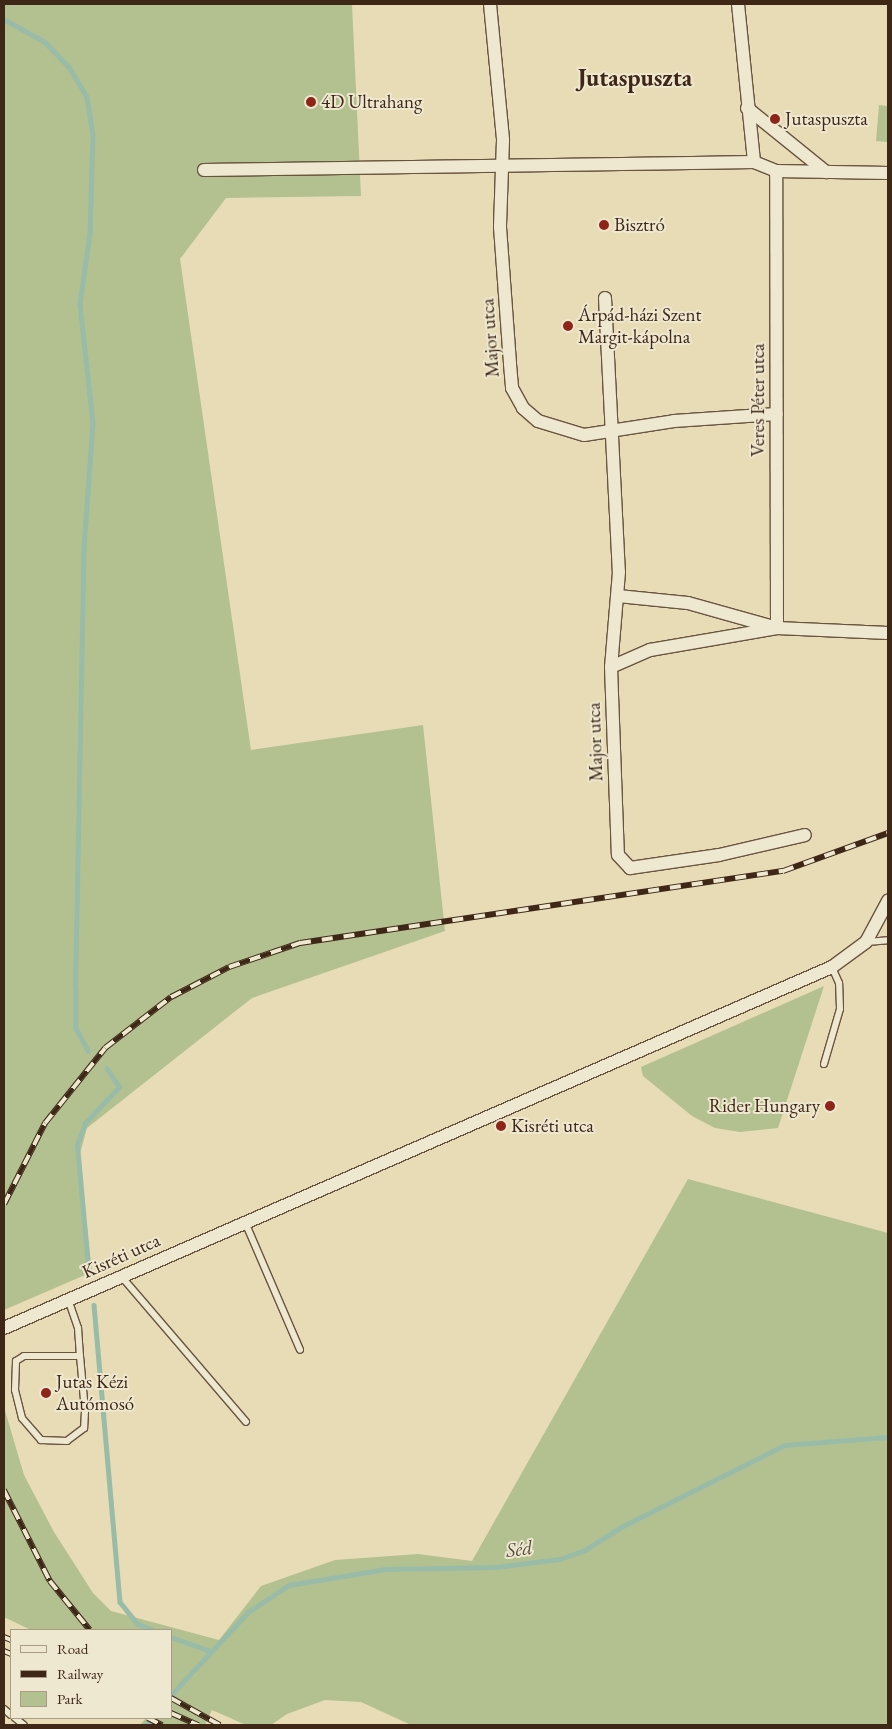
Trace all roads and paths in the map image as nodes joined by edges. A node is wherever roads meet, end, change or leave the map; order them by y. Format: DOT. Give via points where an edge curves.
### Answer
graph roads {
  1 [pos="490,4"];
  2 [pos="738,4"];
  3 [pos="747,108"];
  4 [pos="754,162"];
  5 [pos="500,167"];
  6 [pos="204,170"];
  7 [pos="776,171"];
  8 [pos="826,172"];
  9 [pos="888,174"];
  10 [pos="605,298"];
  11 [pos="777,414"];
  12 [pos="612,432"];
  13 [pos="618,596"];
  14 [pos="778,628"];
  15 [pos="888,633"];
  16 [pos="611,667"];
  17 [pos="805,835"];
  18 [pos="888,901"];
  19 [pos="888,940"];
  20 [pos="866,942"];
  21 [pos="832,967"];
  22 [pos="824,1064"];
  23 [pos="245,1222"];
  24 [pos="121,1276"];
  25 [pos="68,1300"];
  26 [pos="4,1328"];
  27 [pos="300,1350"];
  28 [pos="80,1356"];
  29 [pos="246,1422"];
  1 -- 5 [label="street, Major utca" via="502,140"];
  2 -- 3 [label="street"];
  3 -- 4 [label="street"];
  3 -- 8 [label="street"];
  4 -- 5 [label="street"];
  4 -- 7 [label="street"];
  5 -- 6 [label="street" via="260,166"];
  5 -- 12 [label="street, Major utca" via="512,388 522,408 538,421 584,435"];
  7 -- 8 [label="street"];
  7 -- 11 [label="street, Veres Péter utca"];
  8 -- 9 [label="street"];
  10 -- 12 [label="street, Major utca"];
  11 -- 12 [label="street" via="674,421"];
  11 -- 14 [label="street, Veres Péter utca"];
  12 -- 13 [label="street, Major utca"];
  13 -- 14 [label="street" via="688,603"];
  13 -- 16 [label="street, Major utca"];
  14 -- 15 [label="street"];
  14 -- 16 [label="street" via="650,650"];
  16 -- 17 [label="street, Major utca" via="618,855 630,868 719,855"];
  18 -- 20 [label="street, Kisréti utca"];
  19 -- 20 [label="lane"];
  20 -- 21 [label="street, Kisréti utca"];
  21 -- 22 [label="lane" via="839,983 840,1009"];
  21 -- 23 [label="street, Kisréti utca"];
  23 -- 24 [label="street, Kisréti utca"];
  23 -- 27 [label="lane"];
  24 -- 25 [label="street, Kisréti utca"];
  24 -- 29 [label="lane"];
  25 -- 26 [label="street, Kisréti utca"];
  25 -- 28 [label="lane"];
  28 -- 28 [label="lane" via="84,1428 67,1441 41,1440 22,1418 15,1390 16,1361 24,1356"];
}
